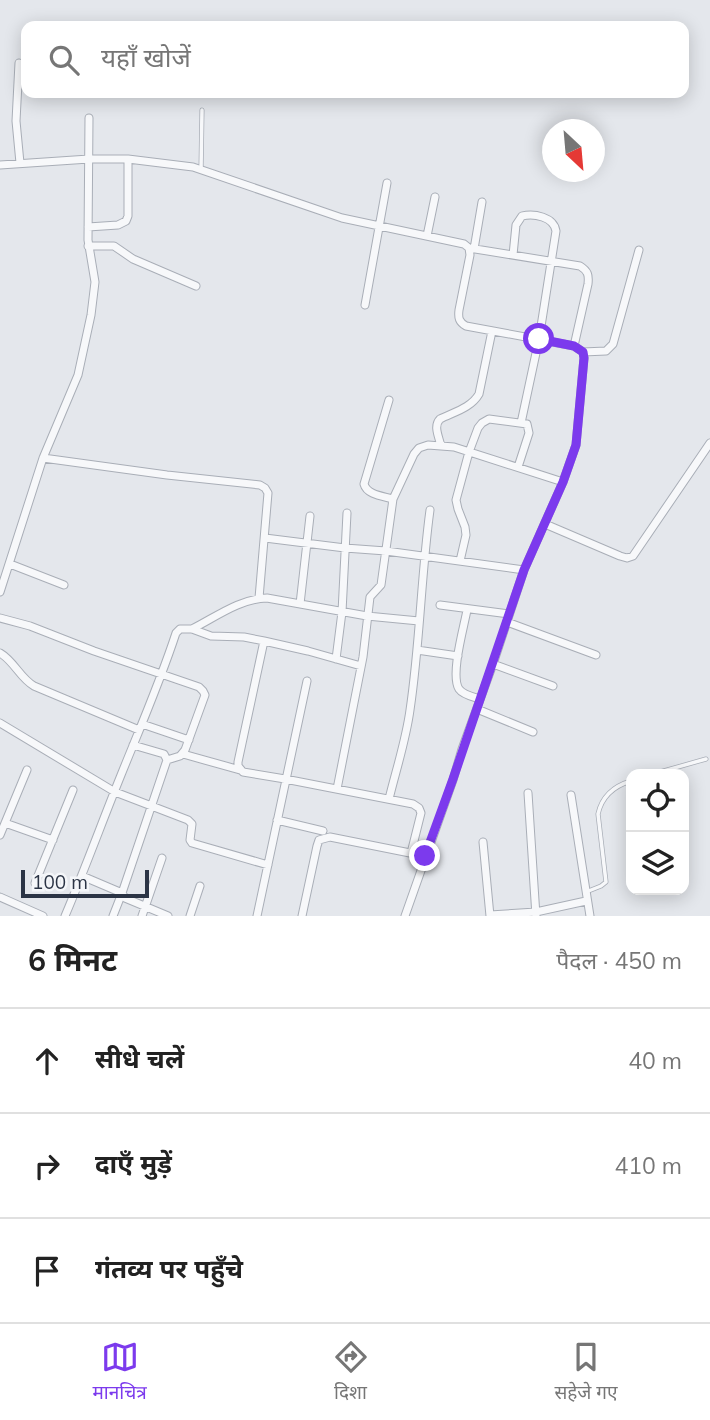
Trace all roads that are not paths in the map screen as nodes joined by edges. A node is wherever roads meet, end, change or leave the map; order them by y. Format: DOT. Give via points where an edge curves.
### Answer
graph roads {
  1 [pos="19,63"];
  2 [pos="202,110"];
  3 [pos="89,118"];
  4 [pos="89,159"];
  5 [pos="128,159"];
  6 [pos="20,163"];
  7 [pos="0,165"];
  8 [pos="201,170"];
  9 [pos="387,183"];
  10 [pos="435,197"];
  11 [pos="482,202"];
  12 [pos="379,226"];
  13 [pos="88,227"];
  14 [pos="426,236"];
  15 [pos="88,246"];
  16 [pos="471,248"];
  17 [pos="639,250"];
  18 [pos="513,255"];
  19 [pos="551,261"];
  20 [pos="196,286"];
  21 [pos="365,305"];
  22 [pos="492,331"];
  23 [pos="539,339"];
  24 [pos="574,346"];
  25 [pos="583,352"];
  26 [pos="389,400"];
  27 [pos="521,423"];
  28 [pos="710,443"];
  29 [pos="441,446"];
  30 [pos="470,452"];
  31 [pos="43,458"];
  32 [pos="518,467"];
  33 [pos="563,482"];
  34 [pos="393,499"];
  35 [pos="430,510"];
  36 [pos="346,513"];
  37 [pos="310,516"];
  38 [pos="545,524"];
  39 [pos="265,538"];
  40 [pos="307,544"];
  41 [pos="345,548"];
  42 [pos="386,551"];
  43 [pos="424,556"];
  44 [pos="460,561"];
  45 [pos="10,564"];
  46 [pos="524,570"];
  47 [pos="64,585"];
  48 [pos="0,592"];
  49 [pos="259,598"];
  50 [pos="300,604"];
  51 [pos="440,605"];
  52 [pos="467,610"];
  53 [pos="342,612"];
  54 [pos="367,616"];
  55 [pos="0,618"];
  56 [pos="508,618"];
  57 [pos="419,621"];
  58 [pos="192,629"];
  59 [pos="264,641"];
  60 [pos="417,649"];
  61 [pos="0,653"];
  62 [pos="596,655"];
  63 [pos="458,656"];
  64 [pos="336,659"];
  65 [pos="493,664"];
  66 [pos="361,666"];
  67 [pos="162,675"];
  68 [pos="307,681"];
  69 [pos="553,686"];
  70 [pos="480,699"];
  71 [pos="477,709"];
  72 [pos="0,723"];
  73 [pos="141,727"];
  74 [pos="533,732"];
  75 [pos="189,740"];
  76 [pos="133,745"];
  77 [pos="183,754"];
  78 [pos="706,759"];
  79 [pos="167,760"];
  80 [pos="671,769"];
  81 [pos="27,770"];
  82 [pos="240,770"];
  83 [pos="285,779"];
  84 [pos="626,782"];
  85 [pos="337,789"];
  86 [pos="73,790"];
  87 [pos="115,792"];
  88 [pos="528,793"];
  89 [pos="571,795"];
  90 [pos="389,799"];
  91 [pos="151,806"];
  92 [pos="277,820"];
  93 [pos="5,823"];
  94 [pos="323,831"];
  95 [pos="0,835"];
  96 [pos="53,840"];
  97 [pos="483,842"];
  98 [pos="411,853"];
  99 [pos="425,856"];
  100 [pos="162,858"];
  101 [pos="268,865"];
  102 [pos="82,876"];
  103 [pos="36,883"];
  104 [pos="200,886"];
  105 [pos="585,892"];
  106 [pos="122,893"];
  107 [pos="0,897"];
  108 [pos="586,901"];
  109 [pos="145,905"];
  110 [pos="536,914"];
  111 [pos="43,916"];
  112 [pos="65,916"];
  113 [pos="113,916"];
  114 [pos="142,916"];
  115 [pos="168,916"];
  116 [pos="190,916"];
  117 [pos="257,916"];
  118 [pos="302,916"];
  119 [pos="405,916"];
  120 [pos="491,916"];
  121 [pos="590,916"];
  1 -- 6 [label="street" via="16,121"];
  2 -- 8 [label="lane"];
  3 -- 4 [label="street"];
  4 -- 5 [label="street"];
  4 -- 6 [label="street"];
  4 -- 13 [label="street"];
  5 -- 8 [label="street"];
  5 -- 13 [label="street" via="127,221"];
  6 -- 7 [label="street"];
  8 -- 12 [label="street"];
  9 -- 12 [label="street"];
  10 -- 14 [label="street"];
  11 -- 16 [label="street"];
  12 -- 14 [label="street"];
  12 -- 21 [label="street"];
  13 -- 15 [label="street"];
  14 -- 16 [label="street"];
  15 -- 20 [label="street" via="114,246"];
  15 -- 31 [label="street" via="94,282 91,315 78,375"];
  16 -- 18 [label="street"];
  16 -- 22 [label="street" via="458,318 466,326"];
  17 -- 25 [label="street" via="610,349"];
  18 -- 19 [label="street"];
  18 -- 19 [label="street" via="518,220 528,214 555,226"];
  19 -- 23 [label="street"];
  19 -- 24 [label="street" via="580,266 589,276"];
  22 -- 23 [label="street"];
  22 -- 29 [label="street" via="479,394 469,406 437,422"];
  23 -- 24 [label="street"];
  23 -- 27 [label="street"];
  24 -- 25 [label="street"];
  25 -- 33 [label="street" via="578,437"];
  26 -- 34 [label="street" via="364,484 369,492"];
  27 -- 30 [label="street" via="489,419 482,423"];
  27 -- 32 [label="street" via="527,424 529,433"];
  28 -- 38 [label="street" via="633,556 620,556"];
  29 -- 30 [label="street"];
  29 -- 34 [label="street" via="419,448"];
  30 -- 32 [label="street"];
  30 -- 44 [label="street" via="456,500 466,535"];
  31 -- 39 [label="street" via="260,485 268,494"];
  31 -- 45 [label="street"];
  32 -- 33 [label="street"];
  33 -- 38 [label="street"];
  34 -- 42 [label="street"];
  35 -- 43 [label="street"];
  36 -- 41 [label="street"];
  37 -- 40 [label="street"];
  38 -- 46 [label="street"];
  39 -- 40 [label="street"];
  39 -- 49 [label="street"];
  40 -- 41 [label="street"];
  40 -- 50 [label="street"];
  41 -- 42 [label="street"];
  41 -- 53 [label="street"];
  42 -- 43 [label="street"];
  42 -- 54 [label="street" via="381,585 370,597"];
  43 -- 44 [label="street"];
  43 -- 57 [label="street"];
  44 -- 46 [label="street"];
  45 -- 47 [label="street"];
  45 -- 48 [label="street"];
  46 -- 56 [label="street"];
  49 -- 50 [label="street"];
  49 -- 58 [label="street"];
  50 -- 53 [label="street"];
  51 -- 52 [label="street"];
  52 -- 56 [label="street"];
  52 -- 63 [label="street"];
  53 -- 54 [label="street"];
  53 -- 64 [label="street"];
  54 -- 57 [label="street"];
  54 -- 66 [label="street"];
  55 -- 67 [label="street"];
  56 -- 62 [label="street"];
  56 -- 65 [label="street"];
  57 -- 60 [label="street"];
  58 -- 59 [label="street" via="211,636"];
  58 -- 67 [label="street" via="180,629 176,634"];
  59 -- 64 [label="street"];
  59 -- 82 [label="street"];
  60 -- 63 [label="street"];
  60 -- 90 [label="street" via="409,718"];
  61 -- 73 [label="street" via="34,686"];
  63 -- 70 [label="street" via="460,690"];
  64 -- 66 [label="street"];
  65 -- 69 [label="street"];
  65 -- 70 [label="street"];
  66 -- 85 [label="street"];
  67 -- 73 [label="street"];
  67 -- 75 [label="street" via="199,687 205,695"];
  68 -- 83 [label="street"];
  70 -- 71 [label="street"];
  71 -- 74 [label="street"];
  71 -- 99 [label="street"];
  72 -- 87 [label="street"];
  73 -- 75 [label="street"];
  73 -- 76 [label="street"];
  75 -- 77 [label="street"];
  76 -- 79 [label="street" via="164,754"];
  76 -- 87 [label="street"];
  77 -- 79 [label="street"];
  77 -- 82 [label="street"];
  78 -- 80 [label="lane"];
  79 -- 91 [label="street"];
  81 -- 93 [label="street"];
  82 -- 83 [label="street"];
  83 -- 85 [label="street"];
  83 -- 92 [label="street"];
  84 -- 105 [label="lane" via="617,785 600,805 597,814 606,882"];
  85 -- 90 [label="street"];
  86 -- 96 [label="street"];
  87 -- 91 [label="street"];
  87 -- 102 [label="street"];
  88 -- 110 [label="street"];
  89 -- 105 [label="street"];
  90 -- 98 [label="street" via="419,808"];
  91 -- 101 [label="street" via="188,820 192,843"];
  91 -- 106 [label="street"];
  92 -- 94 [label="street"];
  92 -- 101 [label="street"];
  93 -- 95 [label="street"];
  93 -- 96 [label="street"];
  96 -- 103 [label="street"];
  97 -- 120 [label="street"];
  98 -- 99 [label="street"];
  98 -- 118 [label="street" via="330,837 319,841"];
  99 -- 119 [label="street"];
  100 -- 109 [label="street"];
  101 -- 117 [label="street"];
  102 -- 106 [label="street"];
  102 -- 112 [label="street"];
  104 -- 116 [label="street"];
  105 -- 108 [label="street"];
  106 -- 109 [label="street"];
  106 -- 113 [label="street"];
  107 -- 111 [label="street"];
  108 -- 110 [label="street"];
  108 -- 121 [label="street"];
  109 -- 114 [label="street"];
  109 -- 115 [label="street"];
  110 -- 120 [label="street"];
}
